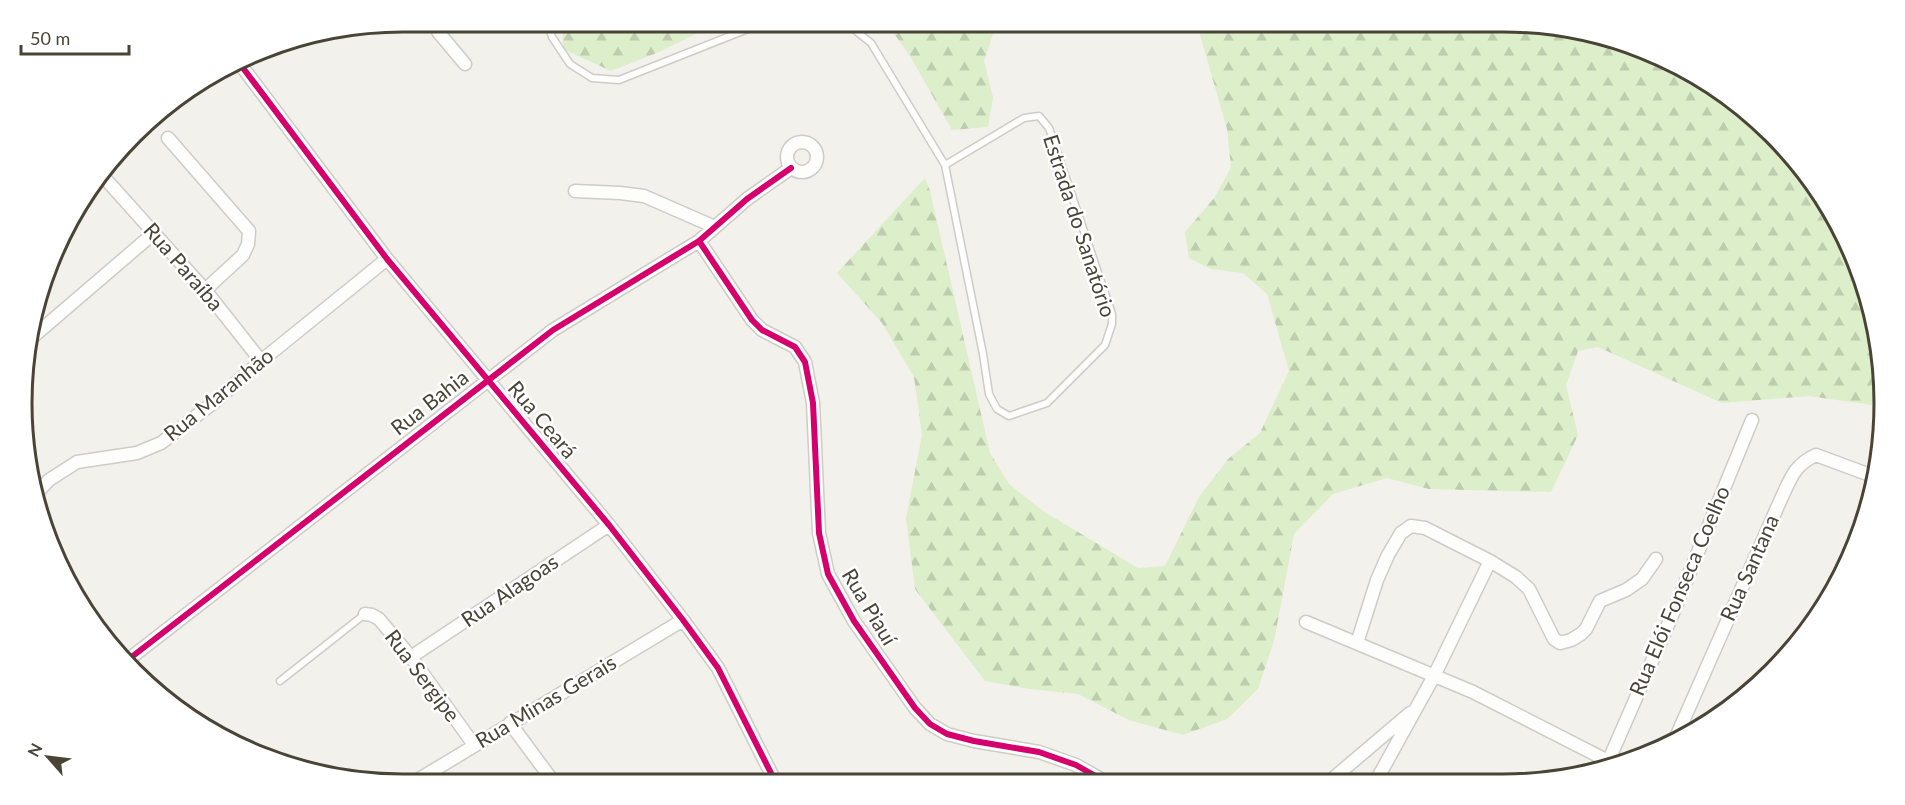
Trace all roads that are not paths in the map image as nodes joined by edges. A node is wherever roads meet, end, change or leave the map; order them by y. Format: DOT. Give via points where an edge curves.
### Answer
graph roads {
  1 [pos="438,32"];
  2 [pos="550,32"];
  3 [pos="740,32"];
  4 [pos="857,32"];
  5 [pos="465,64"];
  6 [pos="243,68"];
  7 [pos="168,138"];
  8 [pos="945,165"];
  9 [pos="792,168"];
  10 [pos="106,180"];
  11 [pos="575,191"];
  12 [pos="715,226"];
  13 [pos="154,233"];
  14 [pos="699,241"];
  15 [pos="387,259"];
  16 [pos="205,290"];
  17 [pos="39,332"];
  18 [pos="261,361"];
  19 [pos="487,380"];
  20 [pos="1752,420"];
  21 [pos="1866,474"];
  22 [pos="42,488"];
  23 [pos="609,525"];
  24 [pos="1656,560"];
  25 [pos="1490,561"];
  26 [pos="365,614"];
  27 [pos="683,620"];
  28 [pos="1306,622"];
  29 [pos="1357,643"];
  30 [pos="132,656"];
  31 [pos="411,657"];
  32 [pos="1434,676"];
  33 [pos="280,681"];
  34 [pos="1415,708"];
  35 [pos="510,723"];
  36 [pos="1680,728"];
  37 [pos="474,745"];
  38 [pos="1612,757"];
  39 [pos="1605,759"];
  40 [pos="427,774"];
  41 [pos="548,774"];
  42 [pos="771,774"];
  43 [pos="1092,774"];
  44 [pos="1338,774"];
  45 [pos="1382,774"];
  1 -- 5 [label="street"];
  2 -- 3 [label="lane" via="570,64 592,78 619,80"];
  4 -- 8 [label="lane, Estrada do Sanatório" via="871,43"];
  6 -- 15 [label="street, Rua Ceará"];
  7 -- 16 [label="street" via="249,231 243,255"];
  8 -- 8 [label="lane, Estrada do Sanatório" via="1024,118 1039,116 1049,128 1112,314 1105,345 1047,403 1010,416 997,409 989,394"];
  9 -- 12 [label="street, Rua Bahia"];
  10 -- 13 [label="street, Rua Paraíba"];
  11 -- 12 [label="street" via="645,196"];
  12 -- 14 [label="street, Rua Bahia"];
  13 -- 16 [label="street, Rua Paraíba"];
  13 -- 17 [label="street"];
  14 -- 19 [label="street, Rua Bahia" via="553,330"];
  14 -- 43 [label="street, Rua Piauí" via="752,320 762,330 795,347 805,362 813,403 819,533 828,574 854,621 915,708 947,734 1039,752"];
  15 -- 18 [label="street, Rua Maranhão"];
  15 -- 19 [label="street, Rua Ceará"];
  16 -- 18 [label="street, Rua Paraíba"];
  18 -- 22 [label="street, Rua Maranhão" via="161,443 137,453 77,462"];
  19 -- 23 [label="street, Rua Ceará"];
  19 -- 30 [label="street, Rua Bahia"];
  20 -- 38 [label="street, Rua Elói Fonseca Coelho"];
  21 -- 36 [label="street, Rua Santana" via="1816,454 1796,468"];
  23 -- 27 [label="street, Rua Ceará"];
  23 -- 31 [label="street, Rua Alagoas"];
  24 -- 25 [label="street" via="1642,579 1600,601 1581,634 1560,643 1554,639 1529,589"];
  25 -- 29 [label="street" via="1425,528 1411,526 1401,533 1388,555"];
  25 -- 32 [label="street"];
  26 -- 31 [label="street, Rua Sergipe" via="379,619"];
  26 -- 33 [label="lane"];
  27 -- 35 [label="street, Rua Minas Gerais"];
  27 -- 42 [label="street, Rua Ceará" via="718,668"];
  28 -- 29 [label="street"];
  29 -- 32 [label="street"];
  31 -- 37 [label="street, Rua Sergipe"];
  32 -- 34 [label="street"];
  32 -- 39 [label="street"];
  34 -- 44 [label="street"];
  34 -- 45 [label="street"];
  35 -- 37 [label="street, Rua Minas Gerais"];
  35 -- 41 [label="street"];
  37 -- 40 [label="street, Rua Minas Gerais"];
}
